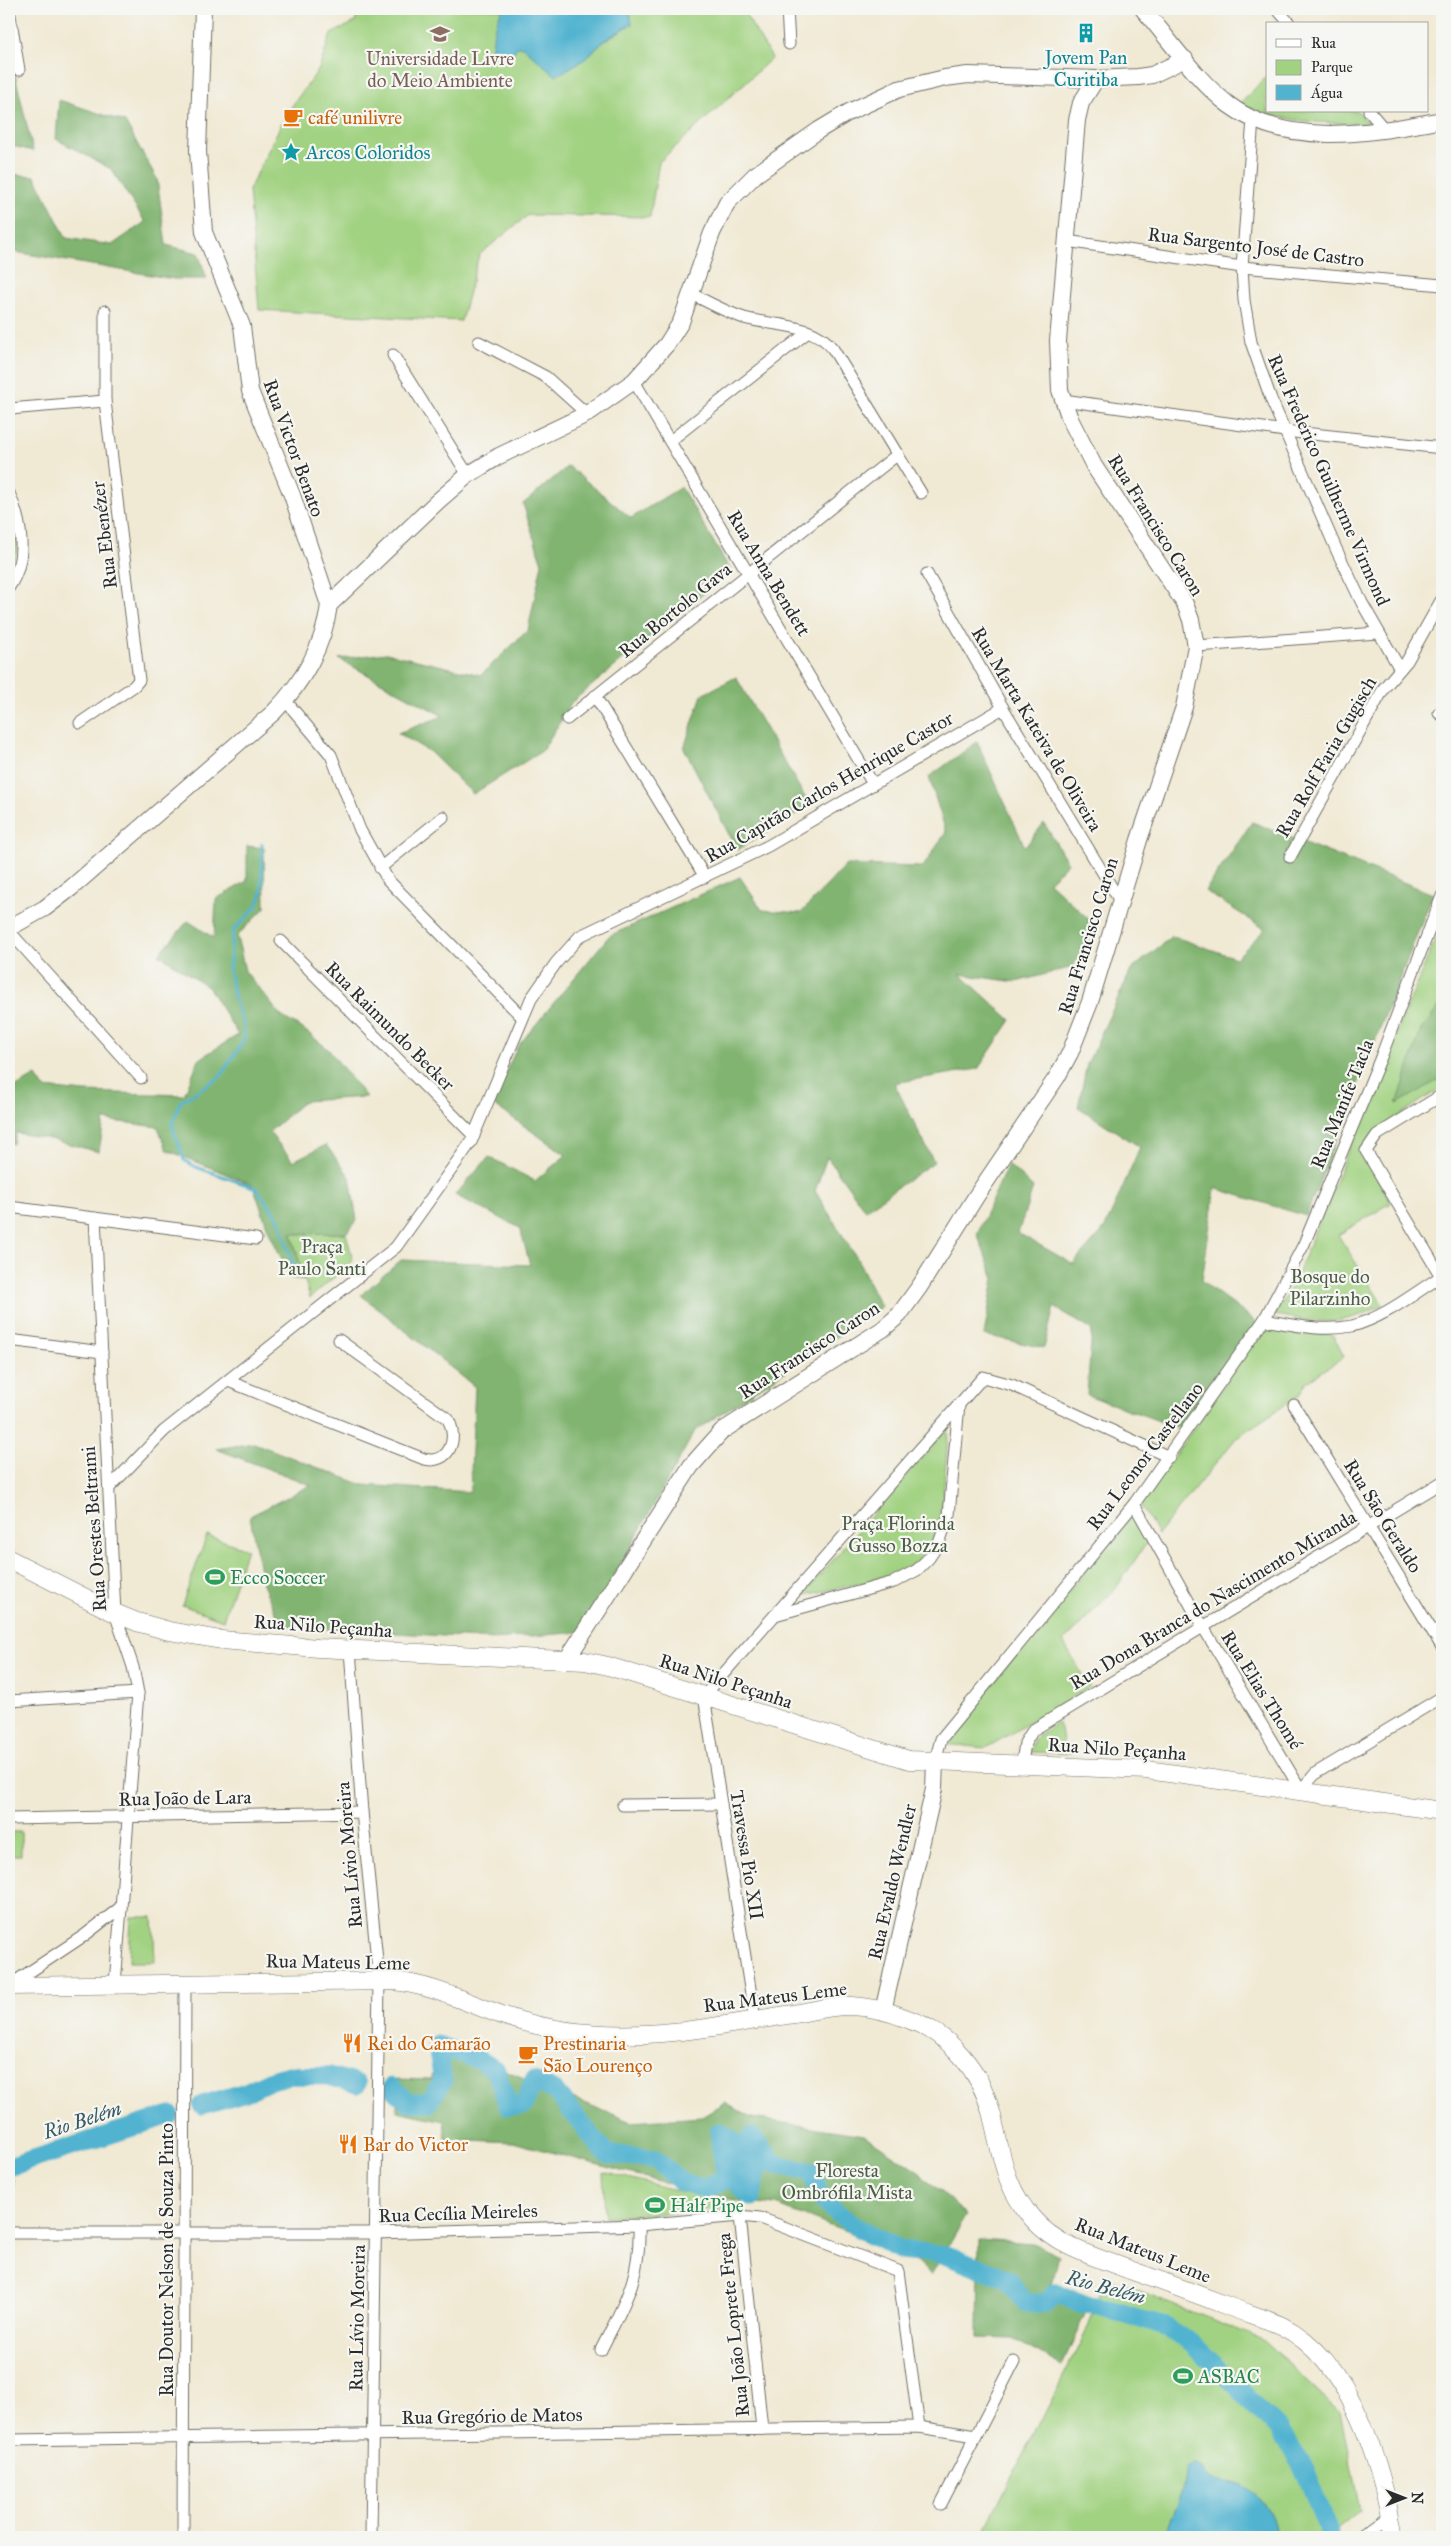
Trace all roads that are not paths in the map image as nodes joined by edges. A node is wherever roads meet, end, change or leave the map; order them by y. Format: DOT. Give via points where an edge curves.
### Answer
graph roads {
  1 [pos="9,9"];
  2 [pos="203,9"];
  3 [pos="787,9"];
  4 [pos="1277,9"];
  5 [pos="1148,10"];
  6 [pos="1288,22"];
  7 [pos="789,44"];
  8 [pos="1185,59"];
  9 [pos="19,70"];
  10 [pos="1096,79"];
  11 [pos="1369,112"];
  12 [pos="1253,119"];
  13 [pos="1442,120"];
  14 [pos="1385,130"];
  15 [pos="1066,240"];
  16 [pos="1242,267"];
  17 [pos="1442,285"];
  18 [pos="692,294"];
  19 [pos="105,311"];
  20 [pos="808,332"];
  21 [pos="479,342"];
  22 [pos="393,354"];
  23 [pos="634,381"];
  24 [pos="1063,400"];
  25 [pos="105,401"];
  26 [pos="9,409"];
  27 [pos="587,414"];
  28 [pos="1285,431"];
  29 [pos="670,441"];
  30 [pos="1442,448"];
  31 [pos="898,454"];
  32 [pos="468,475"];
  33 [pos="9,493"];
  34 [pos="921,493"];
  35 [pos="749,574"];
  36 [pos="926,574"];
  37 [pos="9,587"];
  38 [pos="1442,599"];
  39 [pos="329,605"];
  40 [pos="1378,632"];
  41 [pos="1196,646"];
  42 [pos="1400,669"];
  43 [pos="595,696"];
  44 [pos="286,700"];
  45 [pos="1003,708"];
  46 [pos="567,719"];
  47 [pos="80,723"];
  48 [pos="873,784"];
  49 [pos="443,816"];
  50 [pos="1290,857"];
  51 [pos="380,868"];
  52 [pos="705,877"];
  53 [pos="1442,896"];
  54 [pos="1120,901"];
  55 [pos="9,930"];
  56 [pos="281,941"];
  57 [pos="522,1016"];
  58 [pos="141,1078"];
  59 [pos="1442,1095"];
  60 [pos="474,1136"];
  61 [pos="9,1207"];
  62 [pos="95,1218"];
  63 [pos="256,1238"];
  64 [pos="1442,1277"];
  65 [pos="1264,1320"];
  66 [pos="9,1340"];
  67 [pos="339,1340"];
  68 [pos="102,1352"];
  69 [pos="228,1382"];
  70 [pos="959,1404"];
  71 [pos="1294,1405"];
  72 [pos="1169,1457"];
  73 [pos="1442,1482"];
  74 [pos="109,1488"];
  75 [pos="1134,1504"];
  76 [pos="1368,1526"];
  77 [pos="9,1559"];
  78 [pos="115,1613"];
  79 [pos="775,1615"];
  80 [pos="1203,1627"];
  81 [pos="1442,1646"];
  82 [pos="350,1650"];
  83 [pos="567,1659"];
  84 [pos="138,1694"];
  85 [pos="704,1696"];
  86 [pos="1442,1697"];
  87 [pos="9,1701"];
  88 [pos="934,1761"];
  89 [pos="1022,1763"];
  90 [pos="1301,1790"];
  91 [pos="623,1804"];
  92 [pos="721,1804"];
  93 [pos="1442,1811"];
  94 [pos="362,1812"];
  95 [pos="129,1817"];
  96 [pos="9,1819"];
  97 [pos="121,1907"];
  98 [pos="379,1980"];
  99 [pos="185,1983"];
  100 [pos="115,1984"];
  101 [pos="9,1986"];
  102 [pos="884,2011"];
  103 [pos="755,2020"];
  104 [pos="740,2216"];
  105 [pos="639,2225"];
  106 [pos="9,2233"];
  107 [pos="376,2233"];
  108 [pos="184,2234"];
  109 [pos="601,2350"];
  110 [pos="1014,2362"];
  111 [pos="919,2427"];
  112 [pos="762,2429"];
  113 [pos="372,2435"];
  114 [pos="976,2436"];
  115 [pos="183,2437"];
  116 [pos="9,2440"];
  117 [pos="941,2504"];
  118 [pos="1390,2515"];
  119 [pos="183,2537"];
  120 [pos="372,2537"];
  121 [pos="1359,2537"];
  122 [pos="1394,2537"];
  1 -- 9 [label="street"];
  2 -- 39 [label="street, Rua Victor Benato" via="198,151 204,232 242,326 250,391 292,495"];
  3 -- 7 [label="street"];
  4 -- 6 [label="street"];
  5 -- 8 [label="street"];
  8 -- 10 [label="street" via="1152,75"];
  8 -- 12 [label="street" via="1228,104"];
  10 -- 15 [label="street, Rua Francisco Caron" via="1078,111"];
  10 -- 18 [label="street" via="992,75 945,78 899,89 850,112 782,154 736,192 718,219"];
  11 -- 14 [label="street"];
  12 -- 14 [label="street" via="1308,132"];
  12 -- 16 [label="street, Rua Frederico Guilherme Virmond"];
  13 -- 14 [label="street"];
  15 -- 16 [label="street, Rua Sargento José de Castro"];
  15 -- 24 [label="street, Rua Francisco Caron" via="1058,355"];
  16 -- 17 [label="street, Rua Sargento José de Castro"];
  16 -- 28 [label="street, Rua Frederico Guilherme Virmond" via="1251,342"];
  18 -- 20 [label="street" via="745,318"];
  18 -- 23 [label="street" via="675,333"];
  19 -- 25 [label="street, Rua Ebenézer"];
  20 -- 29 [label="street"];
  20 -- 31 [label="street" via="825,340 833,349"];
  21 -- 27 [label="street" via="546,377"];
  22 -- 32 [label="street"];
  23 -- 27 [label="street"];
  23 -- 29 [label="street, Rua Anna Bendett"];
  24 -- 28 [label="street"];
  24 -- 41 [label="street, Rua Francisco Caron" via="1081,442 1102,478 1185,604"];
  25 -- 26 [label="street"];
  25 -- 47 [label="street, Rua Ebenézer" via="139,680"];
  27 -- 32 [label="street" via="499,456"];
  28 -- 30 [label="street"];
  28 -- 40 [label="street, Rua Frederico Guilherme Virmond" via="1337,551"];
  29 -- 35 [label="street, Rua Anna Bendett"];
  31 -- 34 [label="street"];
  31 -- 35 [label="street, Rua Bortolo Gava"];
  32 -- 39 [label="street"];
  33 -- 37 [label="street" via="18,519 21,558 18,572"];
  35 -- 43 [label="street, Rua Bortolo Gava"];
  35 -- 48 [label="street, Rua Anna Bendett"];
  36 -- 45 [label="street, Rua Marta Kateiva de Oliveira"];
  38 -- 42 [label="street, Rua Rolf Faria Gugisch"];
  39 -- 44 [label="street" via="325,627 308,666"];
  40 -- 41 [label="street"];
  40 -- 42 [label="street, Rua Frederico Guilherme Virmond"];
  41 -- 54 [label="street, Rua Francisco Caron" via="1182,714"];
  42 -- 50 [label="street, Rua Rolf Faria Gugisch" via="1384,688"];
  43 -- 46 [label="street, Rua Bortolo Gava"];
  43 -- 52 [label="street"];
  44 -- 51 [label="street" via="331,755 360,830"];
  44 -- 55 [label="street" via="71,888"];
  45 -- 48 [label="street, Rua Capitão Carlos Henrique Castor"];
  45 -- 54 [label="street, Rua Marta Kateiva de Oliveira"];
  48 -- 52 [label="street, Rua Capitão Carlos Henrique Castor" via="768,846"];
  49 -- 51 [label="street"];
  51 -- 57 [label="street" via="398,892"];
  52 -- 57 [label="street, Rua Capitão Carlos Henrique Castor" via="580,936 542,981"];
  53 -- 65 [label="street, Rua Manife Tacla" via="1381,1057 1304,1244"];
  54 -- 83 [label="street, Rua Francisco Caron" via="1090,1002 1070,1053 910,1301 883,1329 736,1422 710,1442 691,1466"];
  55 -- 58 [label="street"];
  56 -- 60 [label="street, Rua Raimundo Becker"];
  57 -- 60 [label="street, Rua Capitão Carlos Henrique Castor"];
  59 -- 64 [label="street" via="1377,1135 1366,1151"];
  60 -- 69 [label="street, Rua Capitão Carlos Henrique Castor" via="396,1246"];
  61 -- 62 [label="street"];
  62 -- 63 [label="street"];
  62 -- 68 [label="street, Rua Orestes Beltrami"];
  64 -- 65 [label="street" via="1379,1315 1351,1326 1314,1328"];
  65 -- 72 [label="street, Rua Leonor Castellano"];
  66 -- 68 [label="street"];
  67 -- 69 [label="street" via="448,1420 453,1437 447,1454 431,1461 424,1459"];
  68 -- 74 [label="street, Rua Orestes Beltrami"];
  69 -- 74 [label="street, Rua Capitão Carlos Henrique Castor" via="164,1431"];
  70 -- 72 [label="street" via="982,1377 1012,1386"];
  70 -- 79 [label="street"];
  70 -- 79 [label="street" via="949,1515 939,1543 929,1558 917,1570 894,1582"];
  71 -- 76 [label="street, Rua São Geraldo"];
  72 -- 75 [label="street, Rua Leonor Castellano"];
  73 -- 76 [label="street, Rua Dona Branca do Nascimento Miranda"];
  74 -- 78 [label="street, Rua Orestes Beltrami"];
  75 -- 80 [label="street, Rua Elias Thomé"];
  75 -- 88 [label="street, Rua Leonor Castellano" via="941,1738"];
  76 -- 80 [label="street, Rua Dona Branca do Nascimento Miranda"];
  76 -- 81 [label="street, Rua São Geraldo"];
  77 -- 78 [label="main road, Rua Nilo Peçanha"];
  78 -- 82 [label="main road, Rua Nilo Peçanha" via="152,1627 196,1636"];
  78 -- 84 [label="street, Rua Orestes Beltrami"];
  79 -- 85 [label="street"];
  80 -- 89 [label="street, Rua Dona Branca do Nascimento Miranda" via="1032,1730 1025,1743"];
  80 -- 90 [label="street, Rua Elias Thomé"];
  82 -- 83 [label="main road, Rua Nilo Peçanha"];
  82 -- 94 [label="street, Rua Lívio Moreira"];
  83 -- 85 [label="main road, Rua Nilo Peçanha" via="608,1666"];
  84 -- 87 [label="street"];
  84 -- 95 [label="street, Rua Orestes Beltrami"];
  85 -- 88 [label="main road, Rua Nilo Peçanha" via="902,1758"];
  85 -- 92 [label="street, Travessa Pio XII"];
  86 -- 90 [label="street" via="1316,1774"];
  88 -- 89 [label="main road, Rua Nilo Peçanha"];
  88 -- 102 [label="street, Rua Evaldo Wendler" via="934,1789"];
  89 -- 90 [label="main road, Rua Nilo Peçanha" via="1147,1770"];
  90 -- 93 [label="main road, Rua Nilo Peçanha"];
  91 -- 92 [label="street"];
  92 -- 103 [label="street, Travessa Pio XII"];
  94 -- 95 [label="street, Rua João de Lara"];
  94 -- 98 [label="street, Rua Lívio Moreira"];
  95 -- 96 [label="street, Rua João de Lara"];
  95 -- 97 [label="street, Rua Orestes Beltrami"];
  97 -- 100 [label="street, Rua Orestes Beltrami"];
  97 -- 101 [label="street"];
  98 -- 99 [label="main road, Rua Mateus Leme"];
  98 -- 103 [label="main road, Rua Mateus Leme" via="429,1986 509,2018 576,2031 656,2033"];
  98 -- 107 [label="street, Rua Lívio Moreira"];
  99 -- 100 [label="main road, Rua Mateus Leme"];
  99 -- 108 [label="street, Rua Doutor Nelson de Souza Pinto"];
  100 -- 101 [label="main road, Rua Mateus Leme"];
  102 -- 103 [label="main road, Rua Mateus Leme" via="839,2007"];
  102 -- 118 [label="main road, Rua Mateus Leme" via="911,2020 945,2039 971,2068 990,2107 1008,2182 1038,2226 1089,2254 1282,2326 1316,2351 1335,2376 1365,2431"];
  104 -- 105 [label="street, Rua Cecília Meireles"];
  104 -- 111 [label="street, Rua Cecília Meireles" via="780,2224 898,2271"];
  104 -- 112 [label="street, Rua João Loprete Frega"];
  105 -- 107 [label="street, Rua Cecília Meireles"];
  105 -- 109 [label="street" via="636,2277"];
  106 -- 108 [label="street, Rua Cecília Meireles"];
  107 -- 108 [label="street, Rua Cecília Meireles"];
  107 -- 113 [label="street, Rua Lívio Moreira"];
  108 -- 115 [label="street, Rua Doutor Nelson de Souza Pinto"];
  110 -- 114 [label="street"];
  111 -- 112 [label="street, Rua Gregório de Matos"];
  111 -- 114 [label="street, Rua Gregório de Matos"];
  112 -- 113 [label="street, Rua Gregório de Matos"];
  113 -- 115 [label="street, Rua Gregório de Matos"];
  113 -- 120 [label="street, Rua Lívio Moreira"];
  114 -- 117 [label="street"];
  115 -- 116 [label="street, Rua Gregório de Matos"];
  115 -- 119 [label="street, Rua Doutor Nelson de Souza Pinto"];
  118 -- 121 [label="street"];
  118 -- 122 [label="main road, Rua Mateus Leme"];
}
